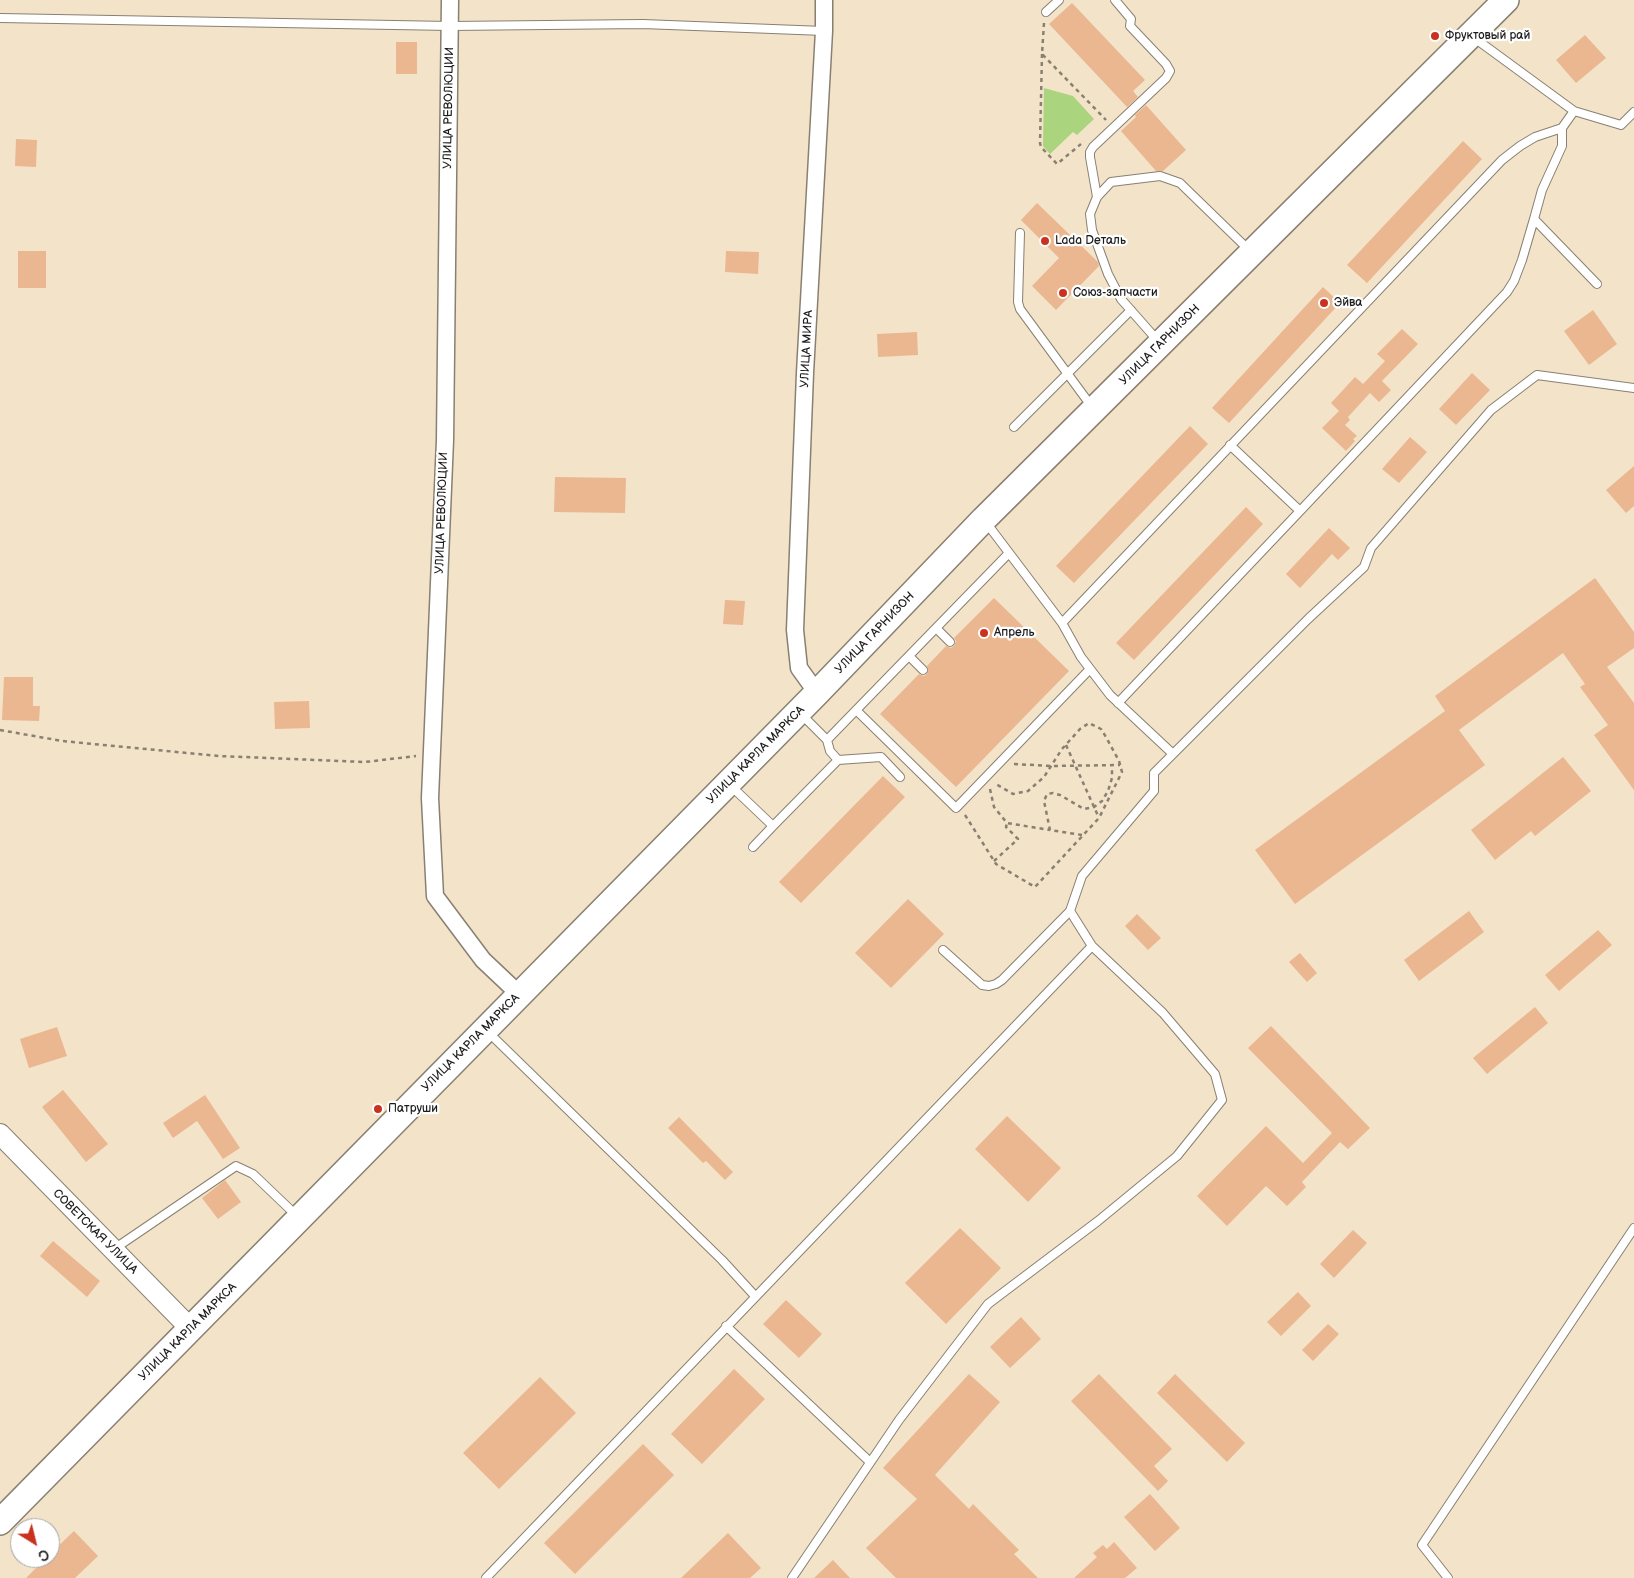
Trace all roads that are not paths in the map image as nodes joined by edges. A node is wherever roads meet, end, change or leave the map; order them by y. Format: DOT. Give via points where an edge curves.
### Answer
graph roads {
  1 [pos="450,0"];
  2 [pos="824,0"];
  3 [pos="1059,0"];
  4 [pos="1114,0"];
  5 [pos="1496,4"];
  6 [pos="1046,12"];
  7 [pos="0,18"];
  8 [pos="450,26"];
  9 [pos="824,31"];
  10 [pos="1471,35"];
  11 [pos="1574,111"];
  12 [pos="1634,112"];
  13 [pos="1562,128"];
  14 [pos="1097,196"];
  15 [pos="1534,220"];
  16 [pos="1020,233"];
  17 [pos="1251,253"];
  18 [pos="1597,284"];
  19 [pos="1131,310"];
  20 [pos="1161,344"];
  21 [pos="1067,373"];
  22 [pos="1634,388"];
  23 [pos="1094,410"];
  24 [pos="1014,427"];
  25 [pos="1230,446"];
  26 [pos="1300,510"];
  27 [pos="984,520"];
  28 [pos="1009,553"];
  29 [pos="1062,623"];
  30 [pos="936,628"];
  31 [pos="950,642"];
  32 [pos="909,656"];
  33 [pos="923,670"];
  34 [pos="1090,670"];
  35 [pos="817,693"];
  36 [pos="1118,703"];
  37 [pos="856,710"];
  38 [pos="798,712"];
  39 [pos="827,740"];
  40 [pos="1173,754"];
  41 [pos="838,760"];
  42 [pos="900,777"];
  43 [pos="728,782"];
  44 [pos="773,826"];
  45 [pos="753,848"];
  46 [pos="1070,911"];
  47 [pos="1092,946"];
  48 [pos="943,950"];
  49 [pos="519,994"];
  50 [pos="485,1028"];
  51 [pos="0,1134"];
  52 [pos="299,1218"];
  53 [pos="1634,1228"];
  54 [pos="113,1250"];
  55 [pos="755,1296"];
  56 [pos="726,1326"];
  57 [pos="191,1329"];
  58 [pos="870,1462"];
  59 [pos="0,1522"];
  60 [pos="486,1578"];
  61 [pos="792,1578"];
  62 [pos="1448,1578"];
  1 -- 8 [label="street, УЛИЦА РЕВОЛЮЦИИ"];
  2 -- 9 [label="street, УЛИЦА МИРА"];
  3 -- 6 [label="lane"];
  4 -- 14 [label="lane" via="1131,19 1130,26 1170,71 1090,152"];
  5 -- 10 [label="main road, УЛИЦА ГАРНИЗОН"];
  7 -- 8 [label="lane"];
  8 -- 9 [label="lane" via="643,24"];
  8 -- 49 [label="street, УЛИЦА РЕВОЛЮЦИИ" via="445,430 430,798 435,896 483,960"];
  9 -- 35 [label="street, УЛИЦА МИРА" via="795,630 799,668"];
  10 -- 11 [label="lane"];
  10 -- 17 [label="main road, УЛИЦА ГАРНИЗОН"];
  11 -- 12 [label="lane" via="1622,126"];
  11 -- 13 [label="lane"];
  13 -- 15 [label="lane" via="1562,146 1542,190"];
  13 -- 25 [label="lane" via="1535,137 1502,160"];
  14 -- 17 [label="lane" via="1111,182 1160,176 1180,183"];
  14 -- 19 [label="lane" via="1090,214 1092,230 1108,274 1121,299"];
  15 -- 18 [label="lane"];
  15 -- 26 [label="lane" via="1507,292"];
  16 -- 21 [label="lane" via="1018,302 1023,314"];
  17 -- 20 [label="main road, УЛИЦА ГАРНИЗОН"];
  19 -- 20 [label="lane"];
  19 -- 21 [label="lane"];
  20 -- 23 [label="main road, УЛИЦА ГАРНИЗОН"];
  21 -- 23 [label="lane"];
  21 -- 24 [label="lane"];
  22 -- 40 [label="lane" via="1537,375 1491,410 1371,548 1364,566"];
  23 -- 27 [label="main road, УЛИЦА ГАРНИЗОН"];
  25 -- 26 [label="lane"];
  25 -- 29 [label="lane"];
  26 -- 36 [label="lane"];
  27 -- 28 [label="lane"];
  27 -- 35 [label="main road, УЛИЦА ГАРНИЗОН"];
  28 -- 29 [label="lane"];
  28 -- 30 [label="lane"];
  29 -- 34 [label="lane"];
  30 -- 31 [label="lane"];
  30 -- 32 [label="lane"];
  32 -- 33 [label="lane"];
  32 -- 37 [label="lane"];
  34 -- 36 [label="lane"];
  34 -- 37 [label="lane" via="956,808"];
  35 -- 38 [label="main road, УЛИЦА КАРЛА МАРКСА"];
  36 -- 40 [label="lane"];
  37 -- 39 [label="lane"];
  38 -- 39 [label="lane"];
  38 -- 43 [label="main road, УЛИЦА КАРЛА МАРКСА"];
  39 -- 41 [label="lane" via="830,751"];
  40 -- 46 [label="lane" via="1154,773 1154,791 1082,876"];
  41 -- 42 [label="lane" via="881,757"];
  41 -- 44 [label="lane"];
  43 -- 44 [label="lane"];
  43 -- 49 [label="main road, УЛИЦА КАРЛА МАРКСА"];
  44 -- 45 [label="lane"];
  46 -- 47 [label="lane"];
  46 -- 48 [label="lane" via="996,984 982,985"];
  47 -- 55 [label="lane"];
  47 -- 58 [label="lane" via="1163,1013 1215,1074 1222,1100 1177,1156 988,1304"];
  49 -- 50 [label="main road, УЛИЦА КАРЛА МАРКСА"];
  50 -- 52 [label="main road, УЛИЦА КАРЛА МАРКСА"];
  50 -- 55 [label="lane"];
  51 -- 54 [label="street, СОВЕТСКАЯ УЛИЦА"];
  52 -- 54 [label="lane" via="253,1174 236,1166"];
  52 -- 57 [label="main road, УЛИЦА КАРЛА МАРКСА"];
  53 -- 62 [label="lane" via="1422,1545"];
  54 -- 57 [label="street, СОВЕТСКАЯ УЛИЦА"];
  55 -- 56 [label="lane"];
  56 -- 58 [label="lane"];
  56 -- 60 [label="lane"];
  57 -- 59 [label="main road, УЛИЦА КАРЛА МАРКСА"];
  58 -- 61 [label="lane"];
}
